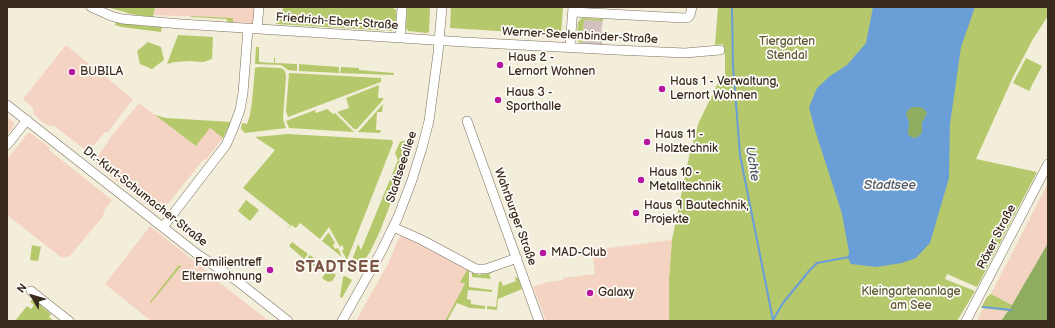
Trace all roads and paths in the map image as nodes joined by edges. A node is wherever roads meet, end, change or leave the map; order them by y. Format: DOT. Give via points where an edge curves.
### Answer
graph roads {
  1 [pos="91,7"];
  2 [pos="259,7"];
  3 [pos="402,7"];
  4 [pos="442,7"];
  5 [pos="692,7"];
  6 [pos="573,9"];
  7 [pos="252,28"];
  8 [pos="400,38"];
  9 [pos="440,40"];
  10 [pos="570,47"];
  11 [pos="720,50"];
  12 [pos="7,105"];
  13 [pos="27,120"];
  14 [pos="467,121"];
  15 [pos="7,145"];
  16 [pos="1048,164"];
  17 [pos="163,227"];
  18 [pos="393,227"];
  19 [pos="517,258"];
  20 [pos="31,291"];
  21 [pos="69,321"];
  22 [pos="288,321"];
  23 [pos="342,321"];
  24 [pos="539,321"];
  25 [pos="966,321"];
  1 -- 7 [label="street, Friedrich-Ebert-Straße" via="122,19"];
  2 -- 7 [label="street"];
  3 -- 8 [label="street"];
  4 -- 9 [label="street, Stadtseeallee"];
  5 -- 6 [label="street" via="687,18"];
  6 -- 10 [label="street"];
  7 -- 8 [label="street, Friedrich-Ebert-Straße"];
  7 -- 17 [label="street" via="244,94 233,130 226,145"];
  8 -- 9 [label="street, Friedrich-Ebert-Straße"];
  9 -- 10 [label="street, Werner-Seelenbinder-Straße"];
  9 -- 18 [label="street, Stadtseeallee" via="427,131 412,180"];
  10 -- 11 [label="street, Werner-Seelenbinder-Straße" via="685,53"];
  12 -- 13 [label="street, Dr.-Kurt-Schumacher-Straße"];
  13 -- 15 [label="street"];
  13 -- 17 [label="street, Dr.-Kurt-Schumacher-Straße"];
  14 -- 19 [label="street, Wahrburger Straße"];
  16 -- 25 [label="street, Röxer Straße"];
  17 -- 22 [label="street, Dr.-Kurt-Schumacher-Straße"];
  18 -- 19 [label="street" via="476,269 486,269"];
  18 -- 23 [label="street, Stadtseeallee"];
  19 -- 24 [label="street, Wahrburger Straße"];
  20 -- 21 [label="street"];
}
